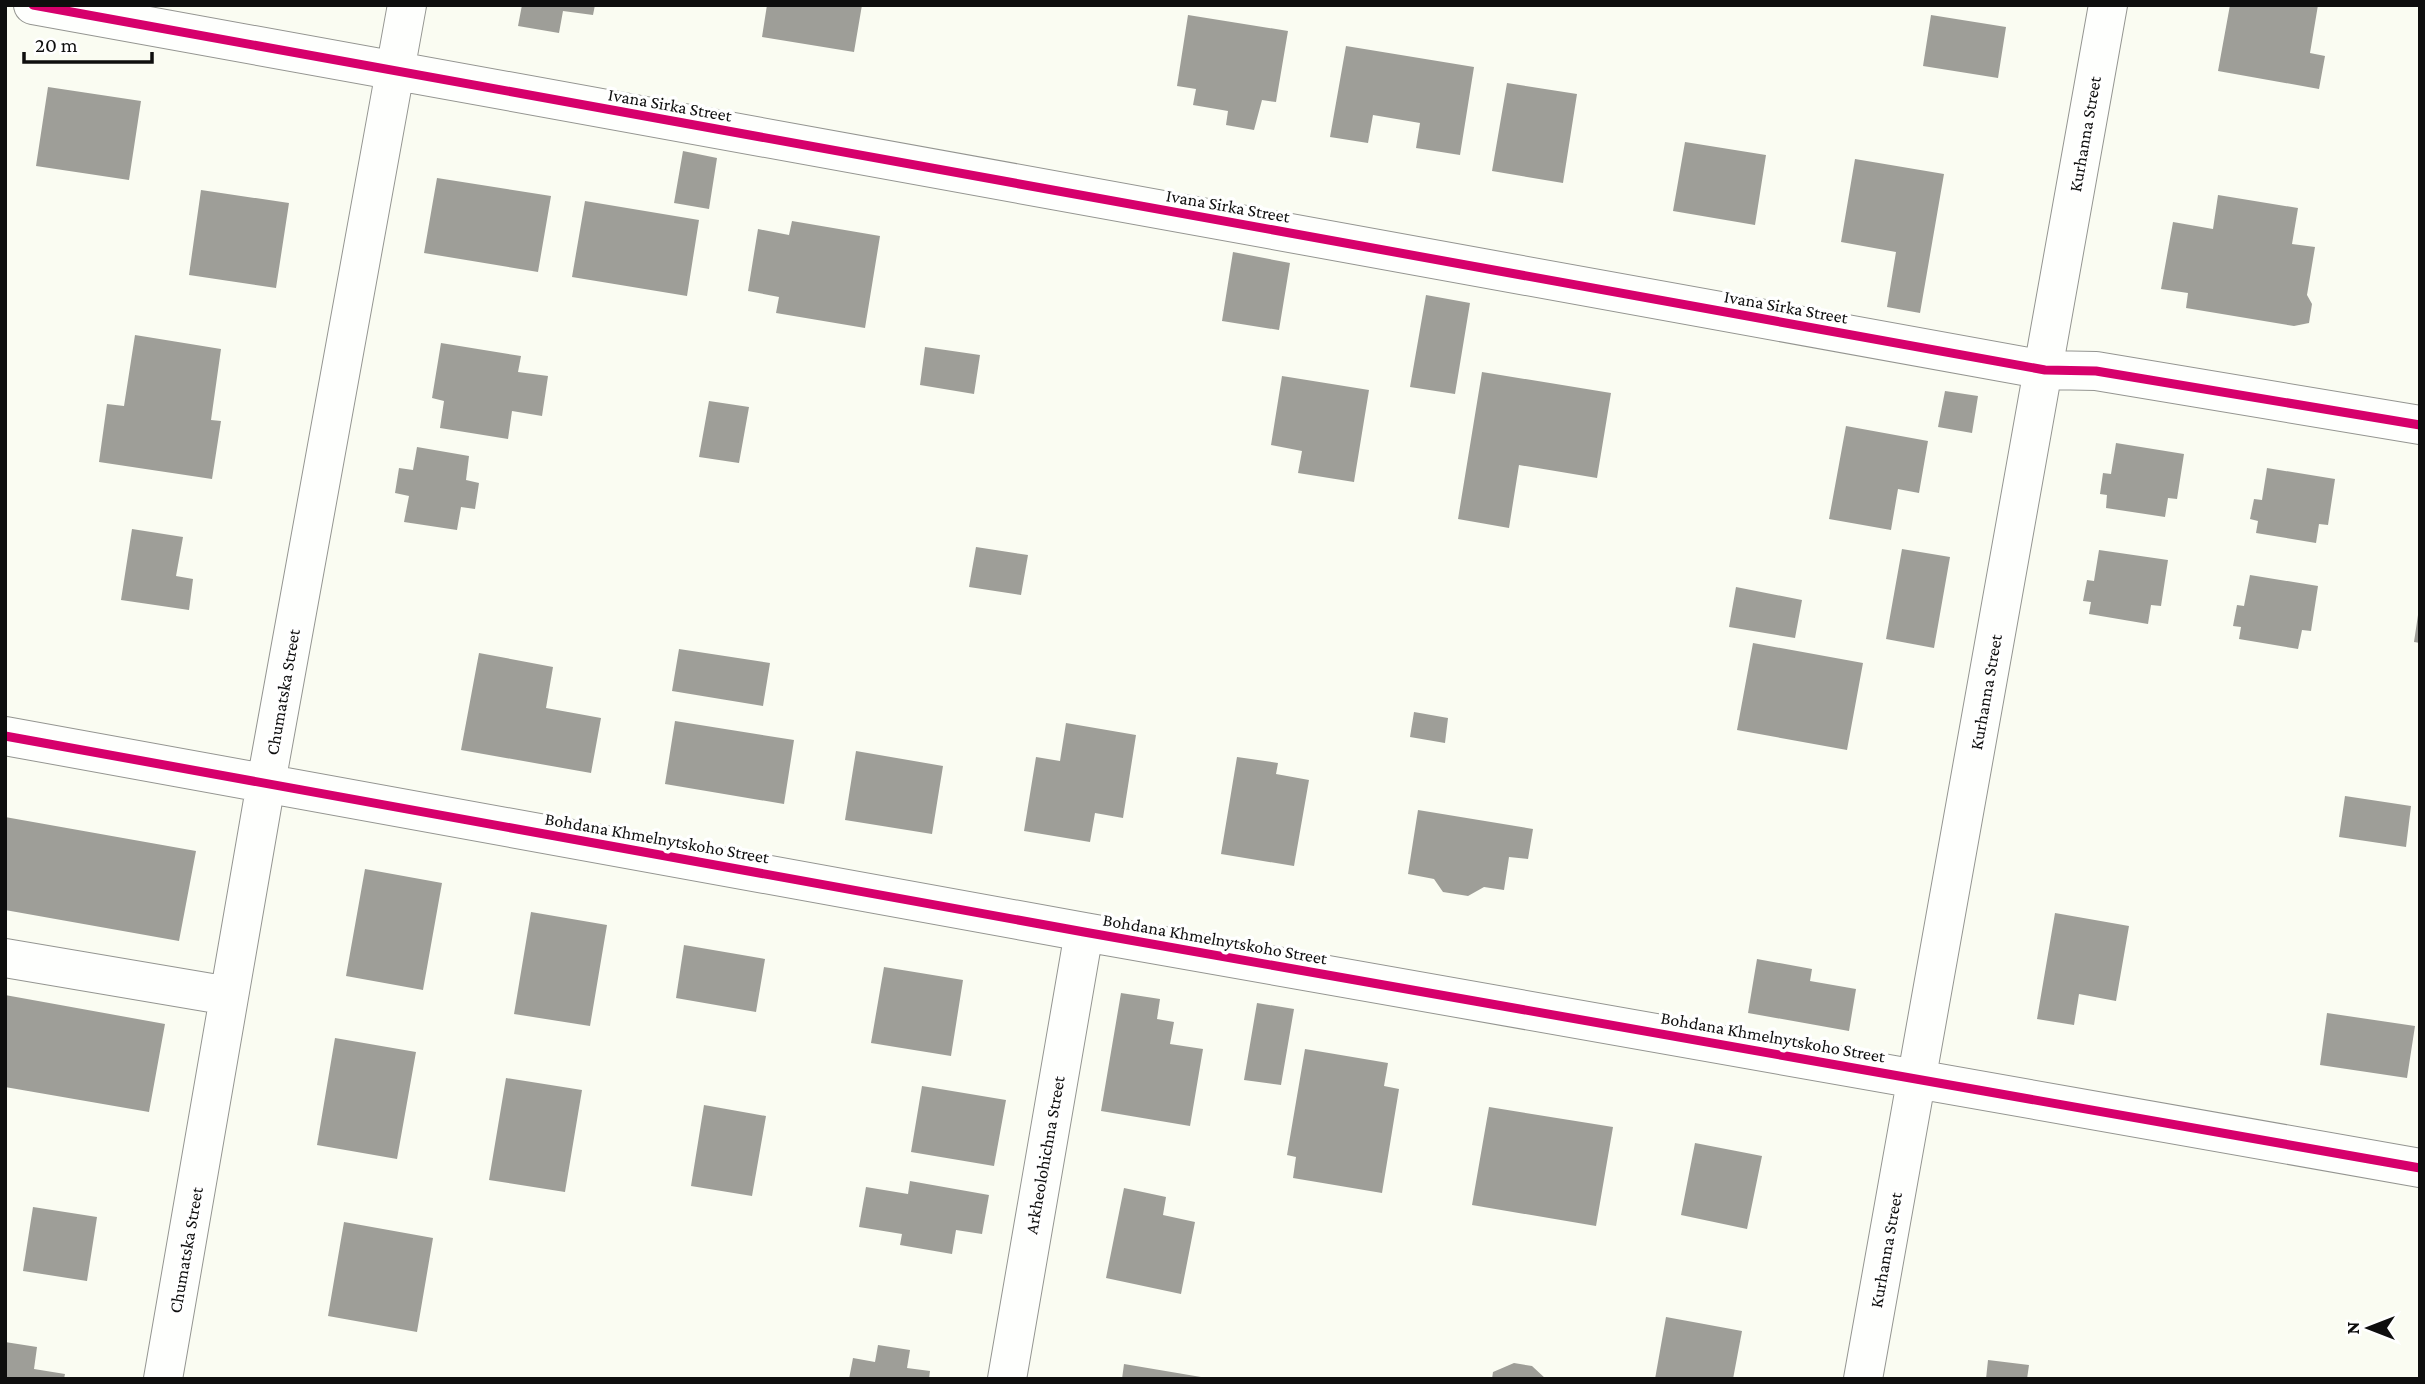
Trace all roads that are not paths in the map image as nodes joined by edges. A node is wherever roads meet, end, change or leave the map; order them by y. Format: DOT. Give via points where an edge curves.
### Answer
graph roads {
  1 [pos="33,5"];
  2 [pos="407,5"];
  3 [pos="2108,5"];
  4 [pos="396,72"];
  5 [pos="2045,370"];
  6 [pos="2420,425"];
  7 [pos="5,736"];
  8 [pos="266,783"];
  9 [pos="1084,932"];
  10 [pos="5,958"];
  11 [pos="229,996"];
  12 [pos="1916,1079"];
  13 [pos="2420,1168"];
  14 [pos="163,1379"];
  15 [pos="1007,1379"];
  16 [pos="1863,1379"];
  1 -- 4 [label="street, Ivana Sirka Street"];
  2 -- 4 [label="street, Chumatska Street"];
  3 -- 5 [label="street, Kurhanna Street"];
  4 -- 5 [label="street, Ivana Sirka Street"];
  4 -- 8 [label="street, Chumatska Street"];
  5 -- 6 [label="street, Ivana Sirka Street" via="2096,371"];
  5 -- 12 [label="street, Kurhanna Street"];
  7 -- 8 [label="street, Bohdana Khmelnytskoho Street"];
  8 -- 9 [label="street, Bohdana Khmelnytskoho Street"];
  8 -- 11 [label="street, Chumatska Street"];
  9 -- 12 [label="street, Bohdana Khmelnytskoho Street"];
  9 -- 15 [label="street, Arkheolohichna Street"];
  10 -- 11 [label="street"];
  11 -- 14 [label="street, Chumatska Street"];
  12 -- 13 [label="street, Bohdana Khmelnytskoho Street"];
  12 -- 16 [label="street, Kurhanna Street"];
}
